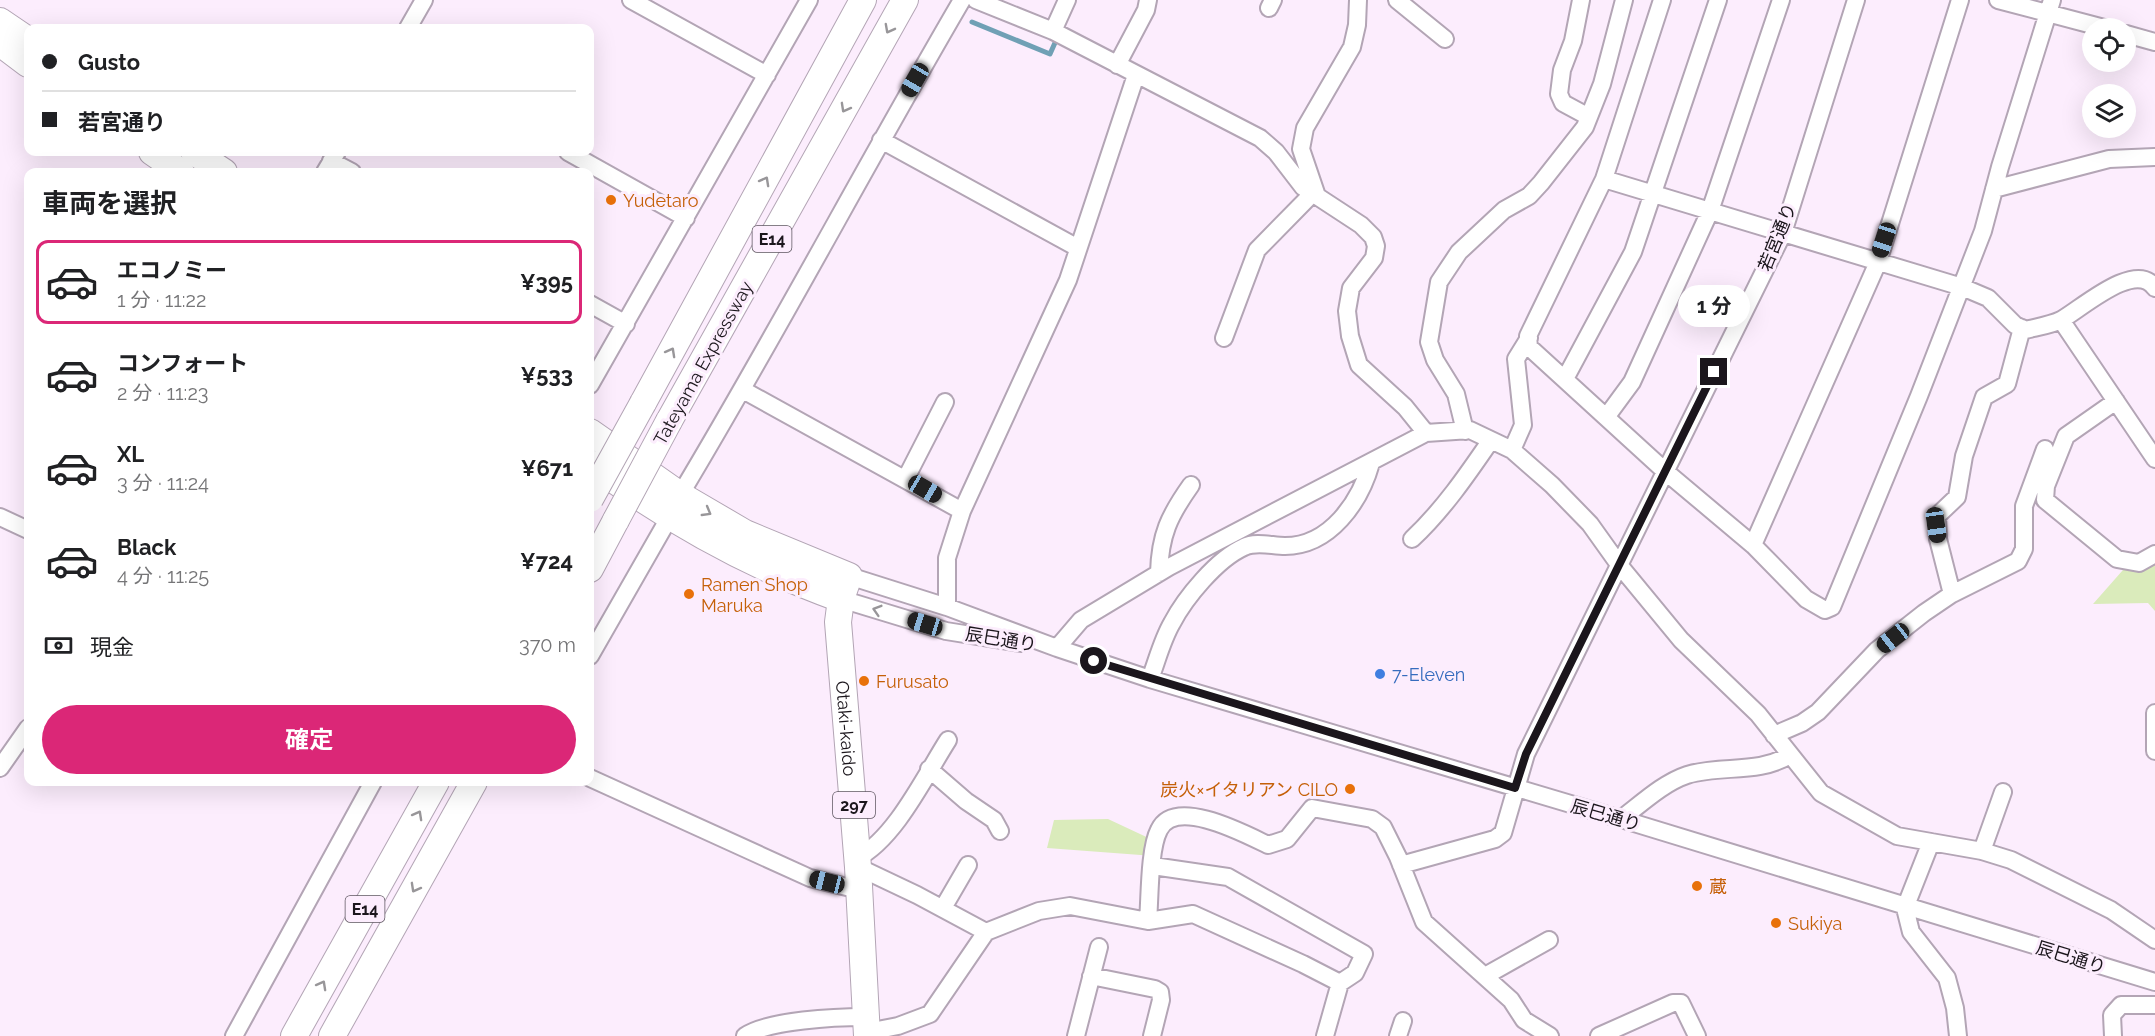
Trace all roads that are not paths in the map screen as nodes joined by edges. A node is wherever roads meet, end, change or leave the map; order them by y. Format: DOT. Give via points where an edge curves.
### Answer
graph roads {
  1 [pos="424,0"];
  2 [pos="631,0"];
  3 [pos="809,0"];
  4 [pos="863,0"];
  5 [pos="905,0"];
  6 [pos="962,0"];
  7 [pos="976,0"];
  8 [pos="1067,0"];
  9 [pos="1148,0"];
  10 [pos="1358,0"];
  11 [pos="1397,0"];
  12 [pos="1581,0"];
  13 [pos="1624,0"];
  14 [pos="1662,0"];
  15 [pos="1718,0"];
  16 [pos="1781,0"];
  17 [pos="1856,0"];
  18 [pos="1960,0"];
  19 [pos="1998,0"];
  20 [pos="2050,7"];
  21 [pos="2082,19"];
  22 [pos="0,21"];
  23 [pos="410,24"];
  24 [pos="1053,31"];
  25 [pos="24,37"];
  26 [pos="2136,37"];
  27 [pos="1444,39"];
  28 [pos="2155,42"];
  29 [pos="0,44"];
  30 [pos="24,61"];
  31 [pos="1117,65"];
  32 [pos="767,75"];
  33 [pos="1136,75"];
  34 [pos="1589,117"];
  35 [pos="881,140"];
  36 [pos="158,156"];
  37 [pos="200,156"];
  38 [pos="575,156"];
  39 [pos="2155,157"];
  40 [pos="175,168"];
  41 [pos="218,168"];
  42 [pos="1604,179"];
  43 [pos="1994,189"];
  44 [pos="1315,194"];
  45 [pos="1655,194"];
  46 [pos="1710,211"];
  47 [pos="686,218"];
  48 [pos="1783,233"];
  49 [pos="1078,248"];
  50 [pos="1878,262"];
  51 [pos="1962,287"];
  52 [pos="2155,288"];
  53 [pos="594,306"];
  54 [pos="2061,320"];
  55 [pos="626,324"];
  56 [pos="2022,328"];
  57 [pos="1224,338"];
  58 [pos="1528,338"];
  59 [pos="1566,377"];
  60 [pos="594,378"];
  61 [pos="743,390"];
  62 [pos="945,402"];
  63 [pos="2116,402"];
  64 [pos="1607,416"];
  65 [pos="1465,431"];
  66 [pos="1426,433"];
  67 [pos="594,435"];
  68 [pos="1491,440"];
  69 [pos="2044,449"];
  70 [pos="1512,450"];
  71 [pos="2155,459"];
  72 [pos="1371,463"];
  73 [pos="594,466"];
  74 [pos="1666,472"];
  75 [pos="906,478"];
  76 [pos="1191,485"];
  77 [pos="594,492"];
  78 [pos="680,495"];
  79 [pos="962,511"];
  80 [pos="0,517"];
  81 [pos="669,518"];
  82 [pos="24,528"];
  83 [pos="1412,539"];
  84 [pos="1753,545"];
  85 [pos="2155,554"];
  86 [pos="594,561"];
  87 [pos="1620,566"];
  88 [pos="1159,573"];
  89 [pos="845,587"];
  90 [pos="1952,594"];
  91 [pos="947,607"];
  92 [pos="1057,648"];
  93 [pos="594,649"];
  94 [pos="1150,679"];
  95 [pos="2155,713"];
  96 [pos="2154,733"];
  97 [pos="24,734"];
  98 [pos="1774,735"];
  99 [pos="948,740"];
  100 [pos="2155,751"];
  101 [pos="1790,755"];
  102 [pos="0,768"];
  103 [pos="929,769"];
  104 [pos="594,780"];
  105 [pos="371,786"];
  106 [pos="434,786"];
  107 [pos="472,786"];
  108 [pos="1515,788"];
  109 [pos="2003,792"];
  110 [pos="1621,819"];
  111 [pos="1000,831"];
  112 [pos="1931,842"];
  113 [pos="1982,851"];
  114 [pos="968,865"];
  115 [pos="1401,865"];
  116 [pos="1153,866"];
  117 [pos="858,872"];
  118 [pos="943,908"];
  119 [pos="1905,908"];
  120 [pos="1148,921"];
  121 [pos="986,932"];
  122 [pos="1549,940"];
  123 [pos="2155,940"];
  124 [pos="1099,946"];
  125 [pos="1091,975"];
  126 [pos="1485,976"];
  127 [pos="2155,982"];
  128 [pos="1340,983"];
  129 [pos="2155,1005"];
  130 [pos="867,1028"];
  131 [pos="234,1036"];
  132 [pos="294,1036"];
  133 [pos="332,1036"];
  134 [pos="745,1036"];
  135 [pos="1076,1036"];
  136 [pos="1152,1036"];
  137 [pos="1325,1036"];
  138 [pos="1550,1036"];
  139 [pos="1599,1036"];
  140 [pos="1697,1036"];
  141 [pos="1958,1036"];
  142 [pos="2113,1036"];
  1 -- 23 [label="street"];
  2 -- 32 [label="street"];
  3 -- 32 [label="street"];
  77 -- 4 [label="highway, Tateyama Expressway / E14, one-way, bridge"];
  5 -- 86 [label="highway, Tateyama Expressway / E14, one-way, bridge"];
  6 -- 35 [label="street"];
  7 -- 24 [label="street"];
  8 -- 24 [label="street"];
  9 -- 31 [label="street"];
  10 -- 44 [label="street" via="1352,47 1305,128 1301,149"];
  11 -- 27 [label="street"];
  12 -- 34 [label="street" via="1559,94 1563,103"];
  13 -- 34 [label="street"];
  14 -- 42 [label="street"];
  15 -- 45 [label="street"];
  16 -- 46 [label="street"];
  17 -- 48 [label="street, 若宮通り"];
  18 -- 50 [label="street"];
  19 -- 20 [label="street"];
  20 -- 21 [label="street"];
  20 -- 43 [label="street"];
  22 -- 25 [label="highway"];
  24 -- 31 [label="street"];
  26 -- 28 [label="street"];
  29 -- 30 [label="highway"];
  31 -- 33 [label="street"];
  32 -- 47 [label="street"];
  33 -- 44 [label="street" via="1260,138 1303,187"];
  33 -- 49 [label="street"];
  34 -- 65 [label="street" via="1541,183 1529,196 1504,210 1459,252 1439,282 1429,342 1456,394"];
  35 -- 49 [label="street"];
  35 -- 61 [label="street"];
  36 -- 40 [label="highway"];
  37 -- 41 [label="highway"];
  38 -- 47 [label="street"];
  39 -- 43 [label="street" via="2109,159"];
  42 -- 45 [label="street"];
  42 -- 58 [label="street"];
  43 -- 51 [label="street"];
  44 -- 57 [label="street" via="1257,250"];
  44 -- 66 [label="street" via="1373,237 1374,258 1351,288 1347,311 1350,336 1359,365 1405,407"];
  45 -- 46 [label="street"];
  45 -- 59 [label="street" via="1633,252"];
  46 -- 48 [label="street"];
  46 -- 64 [label="street" via="1632,382"];
  47 -- 55 [label="street"];
  48 -- 50 [label="street"];
  48 -- 74 [label="street, 若宮通り"];
  49 -- 79 [label="street" via="1068,280"];
  50 -- 51 [label="street"];
  50 -- 84 [label="street"];
  51 -- 56 [label="street" via="1988,298"];
  51 -- 84 [label="street" via="1832,607 1818,608 1806,599"];
  52 -- 54 [label="street" via="2142,280 2126,280"];
  53 -- 55 [label="street"];
  54 -- 56 [label="street"];
  54 -- 63 [label="street"];
  55 -- 60 [label="street"];
  56 -- 90 [label="street" via="2007,384 1984,397 1964,456 1957,497 1937,516 1938,539"];
  58 -- 59 [label="street" via="1529,347"];
  58 -- 70 [label="street" via="1516,359 1523,425"];
  59 -- 64 [label="street"];
  61 -- 75 [label="street"];
  61 -- 78 [label="street"];
  62 -- 75 [label="street"];
  63 -- 71 [label="street"];
  63 -- 85 [label="street" via="2066,436 2046,486 2045,500 2117,559 2139,563"];
  64 -- 74 [label="street"];
  65 -- 66 [label="street"];
  65 -- 68 [label="street"];
  66 -- 72 [label="street"];
  67 -- 78 [label="highway"];
  68 -- 70 [label="street"];
  68 -- 83 [label="street" via="1463,481"];
  69 -- 90 [label="street" via="2024,506 2024,549 2018,561"];
  70 -- 87 [label="street" via="1590,524"];
  72 -- 88 [label="street"];
  72 -- 94 [label="street" via="1364,488 1344,516 1320,537 1304,544 1245,546 1208,574 1171,623"];
  73 -- 81 [label="highway"];
  74 -- 84 [label="street"];
  74 -- 87 [label="street, 若宮通り"];
  75 -- 79 [label="street"];
  76 -- 88 [label="street" via="1170,515 1160,547"];
  78 -- 89 [label="highway, one-way"];
  79 -- 91 [label="street" via="947,558"];
  80 -- 82 [label="street"];
  81 -- 89 [label="highway" via="772,573"];
  81 -- 93 [label="street"];
  87 -- 98 [label="street" via="1681,640 1758,714"];
  87 -- 108 [label="street, 若宮通り" via="1526,754"];
  88 -- 92 [label="street" via="1081,620"];
  89 -- 91 [label="street, 辰巳通り"];
  92 -- 89 [label="street, 辰巳通り, one-way" via="946,631"];
  89 -- 117 [label="highway, Otaki-kaido / 297" via="838,622"];
  90 -- 98 [label="street" via="1877,650 1818,712"];
  91 -- 92 [label="street, 辰巳通り"];
  92 -- 94 [label="street, 辰巳通り"];
  94 -- 108 [label="street, 辰巳通り"];
  95 -- 96 [label="street"];
  96 -- 100 [label="street"];
  97 -- 102 [label="street"];
  98 -- 101 [label="street"];
  99 -- 103 [label="street"];
  101 -- 110 [label="street" via="1773,766 1689,774"];
  101 -- 112 [label="street" via="1821,793 1897,836"];
  103 -- 111 [label="street" via="994,820"];
  103 -- 117 [label="street"];
  104 -- 117 [label="street" via="810,878"];
  105 -- 131 [label="street"];
  132 -- 106 [label="highway, E14, one-way"];
  107 -- 133 [label="highway, E14, one-way"];
  108 -- 110 [label="street, 辰巳通り"];
  108 -- 115 [label="street, 若宮通り" via="1503,833 1495,839"];
  109 -- 113 [label="street"];
  110 -- 119 [label="street, 辰巳通り"];
  112 -- 113 [label="street"];
  112 -- 119 [label="street"];
  113 -- 123 [label="street" via="2061,883"];
  114 -- 118 [label="street"];
  115 -- 116 [label="street" via="1383,827 1372,819 1312,808 1287,839 1268,845 1212,820 1169,820 1159,828"];
  115 -- 126 [label="street" via="1424,922"];
  116 -- 120 [label="street"];
  116 -- 128 [label="street" via="1228,877 1364,954 1355,973"];
  117 -- 118 [label="street"];
  117 -- 130 [label="highway, Otaki-kaido / 297"];
  118 -- 121 [label="street"];
  119 -- 127 [label="street, 辰巳通り"];
  119 -- 141 [label="street" via="1911,932 1947,978"];
  120 -- 121 [label="street" via="1070,906 1039,911"];
  120 -- 128 [label="street" via="1193,914"];
  121 -- 130 [label="street" via="930,1014 898,1026"];
  122 -- 126 [label="street"];
  124 -- 125 [label="street"];
  125 -- 135 [label="street"];
  125 -- 136 [label="street" via="1160,992"];
  126 -- 138 [label="street" via="1511,1000 1524,1020"];
  128 -- 137 [label="street"];
  129 -- 142 [label="street" via="2121,1005 2112,1015"];
  130 -- 134 [label="street" via="801,1022 753,1030"];
  139 -- 140 [label="street" via="1673,1003 1681,1003"];
}
